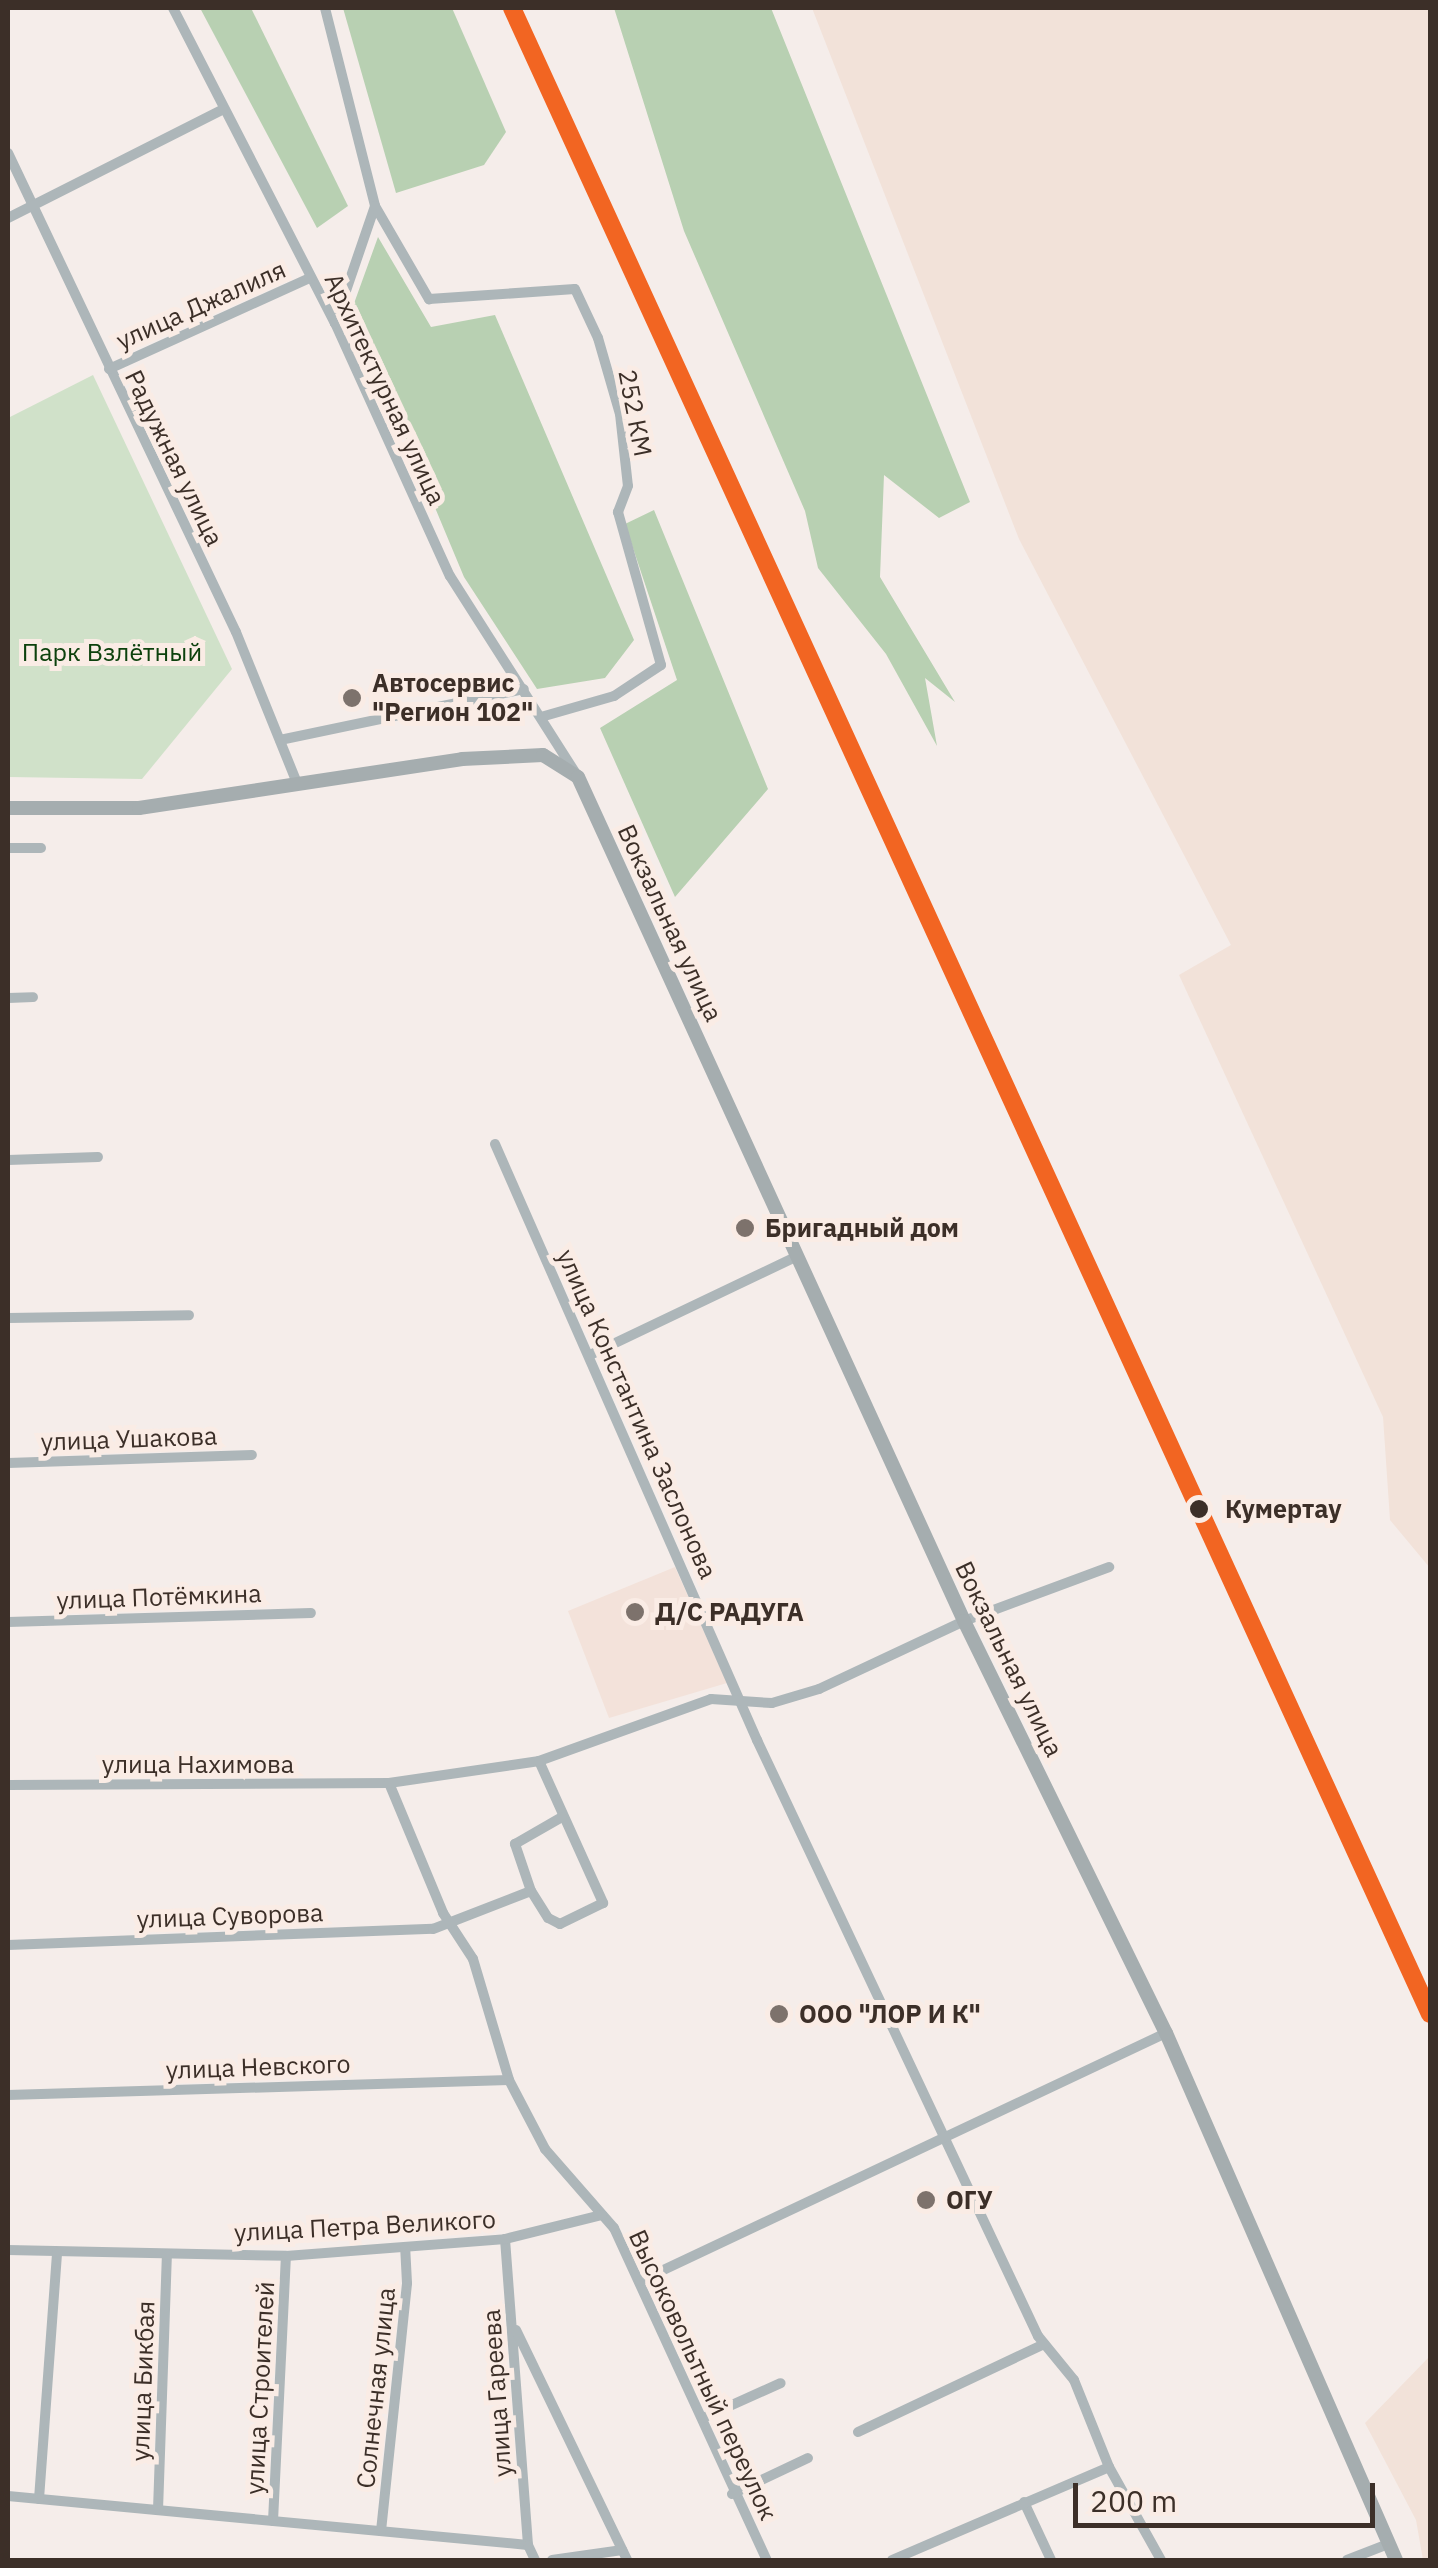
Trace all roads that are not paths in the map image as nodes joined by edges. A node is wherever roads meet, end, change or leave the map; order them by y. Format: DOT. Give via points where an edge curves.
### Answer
graph roads {
  1 [pos="174,8"];
  2 [pos="325,8"];
  3 [pos="222,110"];
  4 [pos="8,153"];
  5 [pos="33,206"];
  6 [pos="375,206"];
  7 [pos="8,218"];
  8 [pos="310,278"];
  9 [pos="335,323"];
  10 [pos="109,368"];
  11 [pos="524,689"];
  12 [pos="541,717"];
  13 [pos="280,740"];
  14 [pos="578,777"];
  15 [pos="297,783"];
  16 [pos="8,808"];
  17 [pos="8,848"];
  18 [pos="40,848"];
  19 [pos="33,997"];
  20 [pos="8,998"];
  21 [pos="495,1144"];
  22 [pos="98,1157"];
  23 [pos="8,1160"];
  24 [pos="798,1256"];
  25 [pos="189,1315"];
  26 [pos="8,1318"];
  27 [pos="590,1355"];
  28 [pos="252,1455"];
  29 [pos="8,1462"];
  30 [pos="1108,1567"];
  31 [pos="311,1613"];
  32 [pos="8,1622"];
  33 [pos="964,1622"];
  34 [pos="742,1702"];
  35 [pos="539,1761"];
  36 [pos="389,1784"];
  37 [pos="8,1785"];
  38 [pos="562,1817"];
  39 [pos="532,1891"];
  40 [pos="454,1925"];
  41 [pos="8,1944"];
  42 [pos="1166,2033"];
  43 [pos="509,2080"];
  44 [pos="8,2095"];
  45 [pos="948,2139"];
  46 [pos="602,2215"];
  47 [pos="505,2239"];
  48 [pos="405,2248"];
  49 [pos="8,2250"];
  50 [pos="57,2253"];
  51 [pos="167,2254"];
  52 [pos="286,2256"];
  53 [pos="640,2282"];
  54 [pos="513,2325"];
  55 [pos="1044,2344"];
  56 [pos="781,2383"];
  57 [pos="703,2418"];
  58 [pos="858,2432"];
  59 [pos="808,2458"];
  60 [pos="1109,2467"];
  61 [pos="732,2494"];
  62 [pos="8,2496"];
  63 [pos="39,2499"];
  64 [pos="1024,2502"];
  65 [pos="158,2510"];
  66 [pos="273,2521"];
  67 [pos="381,2532"];
  68 [pos="1388,2544"];
  69 [pos="528,2545"];
  70 [pos="625,2555"];
  71 [pos="536,2560"];
  72 [pos="552,2560"];
  73 [pos="767,2560"];
  74 [pos="892,2560"];
  75 [pos="1050,2560"];
  76 [pos="1161,2560"];
  77 [pos="1347,2560"];
  78 [pos="1396,2560"];
  1 -- 3 [label="street, Архитектурная улица"];
  2 -- 6 [label="street"];
  3 -- 5 [label="street"];
  3 -- 8 [label="street, Архитектурная улица"];
  4 -- 5 [label="street, Радужная улица"];
  5 -- 7 [label="street"];
  5 -- 10 [label="street, Радужная улица"];
  6 -- 9 [label="street"];
  6 -- 12 [label="street, 252 КМ" via="429,299 574,289 598,338 620,414 628,486 618,512 661,665 614,696"];
  8 -- 9 [label="street, Архитектурная улица"];
  8 -- 10 [label="street, улица Джалиля"];
  9 -- 11 [label="street, Архитектурная улица" via="450,576"];
  10 -- 13 [label="street, Радужная улица" via="236,632"];
  11 -- 12 [label="street, Архитектурная улица"];
  11 -- 13 [label="street"];
  12 -- 14 [label="street, Архитектурная улица"];
  13 -- 15 [label="street, Радужная улица"];
  14 -- 15 [label="main road" via="543,755 462,759"];
  14 -- 24 [label="main road, Вокзальная улица"];
  15 -- 16 [label="main road" via="140,808"];
  17 -- 18 [label="street"];
  19 -- 20 [label="street"];
  21 -- 27 [label="street, улица Константина Заслонова"];
  22 -- 23 [label="street"];
  24 -- 27 [label="street"];
  24 -- 33 [label="main road, Вокзальная улица"];
  25 -- 26 [label="street"];
  27 -- 34 [label="street, улица Константина Заслонова"];
  28 -- 29 [label="street, улица Ушакова"];
  30 -- 33 [label="street, улица Нахимова"];
  31 -- 32 [label="street, улица Потёмкина"];
  33 -- 34 [label="street, улица Нахимова" via="819,1689 772,1704"];
  33 -- 42 [label="main road, Вокзальная улица"];
  34 -- 35 [label="street, улица Нахимова" via="710,1699"];
  34 -- 45 [label="street, улица Константина Заслонова"];
  35 -- 36 [label="street, улица Нахимова"];
  35 -- 38 [label="street"];
  36 -- 37 [label="street, улица Нахимова"];
  36 -- 40 [label="street, Высоковольтный переулок"];
  38 -- 39 [label="street" via="515,1844"];
  38 -- 39 [label="street" via="603,1903 560,1924"];
  39 -- 40 [label="street"];
  40 -- 41 [label="street, улица Суворова"];
  40 -- 43 [label="street, Высоковольтный переулок" via="491,2006"];
  42 -- 45 [label="street"];
  42 -- 68 [label="main road, Вокзальная улица"];
  43 -- 44 [label="street, улица Невского"];
  43 -- 46 [label="street, Высоковольтный переулок" via="544,2149"];
  45 -- 53 [label="street"];
  45 -- 55 [label="street, улица Константина Заслонова"];
  46 -- 47 [label="street, улица Петра Великого"];
  46 -- 53 [label="street, Высоковольтный переулок"];
  47 -- 48 [label="street, улица Петра Великого"];
  47 -- 54 [label="street, улица Гареева"];
  48 -- 52 [label="street, улица Петра Великого"];
  48 -- 67 [label="street, Солнечная улица" via="408,2283"];
  49 -- 50 [label="street, улица Петра Великого"];
  50 -- 51 [label="street, улица Петра Великого"];
  50 -- 63 [label="street"];
  51 -- 52 [label="street, улица Петра Великого"];
  51 -- 65 [label="street, улица Бикбая"];
  52 -- 66 [label="street, улица Строителей"];
  53 -- 57 [label="street, Высоковольтный переулок"];
  54 -- 69 [label="street, улица Гареева"];
  54 -- 70 [label="street"];
  55 -- 58 [label="street"];
  55 -- 60 [label="street, улица Константина Заслонова" via="1074,2380"];
  56 -- 57 [label="street"];
  57 -- 61 [label="street, Высоковольтный переулок"];
  59 -- 61 [label="street"];
  60 -- 64 [label="street"];
  60 -- 76 [label="street, улица Константина Заслонова"];
  61 -- 73 [label="street, Высоковольтный переулок"];
  62 -- 63 [label="street"];
  63 -- 65 [label="street"];
  64 -- 74 [label="street"];
  64 -- 75 [label="street"];
  65 -- 66 [label="street"];
  66 -- 67 [label="street"];
  67 -- 69 [label="street"];
  68 -- 77 [label="street"];
  68 -- 78 [label="main road, Вокзальная улица"];
  69 -- 71 [label="street"];
  70 -- 72 [label="street"];
}
